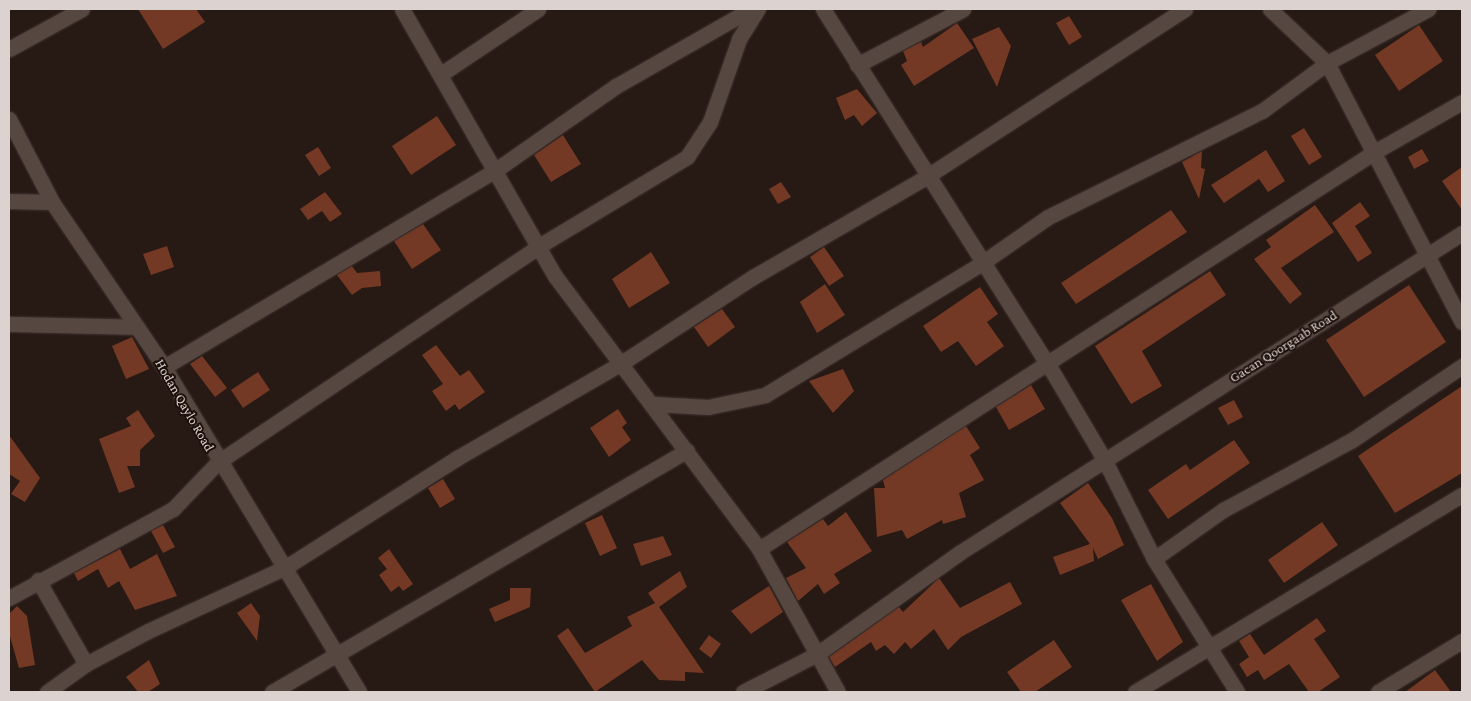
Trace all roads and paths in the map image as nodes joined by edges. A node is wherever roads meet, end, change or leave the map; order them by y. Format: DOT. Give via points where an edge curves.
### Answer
graph roads {
  1 [pos="82,9"];
  2 [pos="402,9"];
  3 [pos="538,9"];
  4 [pos="751,9"];
  5 [pos="758,9"];
  6 [pos="822,9"];
  7 [pos="963,9"];
  8 [pos="1185,9"];
  9 [pos="1270,9"];
  10 [pos="1428,9"];
  11 [pos="9,49"];
  12 [pos="1327,63"];
  13 [pos="857,65"];
  14 [pos="441,74"];
  15 [pos="1462,102"];
  16 [pos="9,119"];
  17 [pos="1376,150"];
  18 [pos="497,169"];
  19 [pos="926,177"];
  20 [pos="9,201"];
  21 [pos="52,202"];
  22 [pos="1462,233"];
  23 [pos="539,246"];
  24 [pos="1424,257"];
  25 [pos="982,263"];
  26 [pos="1462,322"];
  27 [pos="9,324"];
  28 [pos="138,327"];
  29 [pos="623,362"];
  30 [pos="1049,366"];
  31 [pos="1462,366"];
  32 [pos="164,367"];
  33 [pos="654,404"];
  34 [pos="686,450"];
  35 [pos="1104,458"];
  36 [pos="218,462"];
  37 [pos="1462,495"];
  38 [pos="759,550"];
  39 [pos="1154,559"];
  40 [pos="286,567"];
  41 [pos="38,580"];
  42 [pos="9,598"];
  43 [pos="1462,641"];
  44 [pos="1210,646"];
  45 [pos="338,654"];
  46 [pos="817,654"];
  47 [pos="86,664"];
  48 [pos="47,692"];
  49 [pos="272,692"];
  50 [pos="359,692"];
  51 [pos="743,692"];
  52 [pos="838,692"];
  53 [pos="1135,692"];
  54 [pos="1237,692"];
  55 [pos="1378,692"];
  1 -- 11 [label="street"];
  2 -- 14 [label="street"];
  3 -- 14 [label="street"];
  4 -- 18 [label="street" via="616,86"];
  5 -- 23 [label="street" via="739,39 710,122 687,157"];
  6 -- 13 [label="street"];
  7 -- 13 [label="street"];
  8 -- 19 [label="street"];
  9 -- 12 [label="street"];
  10 -- 12 [label="street"];
  12 -- 17 [label="street"];
  12 -- 25 [label="street" via="1262,111 1094,192"];
  13 -- 19 [label="street"];
  14 -- 18 [label="street"];
  15 -- 17 [label="street"];
  16 -- 21 [label="street, Hodan Qaylo Road"];
  17 -- 24 [label="street"];
  17 -- 30 [label="street"];
  18 -- 23 [label="street"];
  18 -- 32 [label="street"];
  19 -- 25 [label="street"];
  19 -- 29 [label="street" via="752,277"];
  20 -- 21 [label="street"];
  21 -- 28 [label="street, Hodan Qaylo Road"];
  22 -- 24 [label="street, Gacan Qoorgaab Road"];
  23 -- 29 [label="street" via="555,276"];
  23 -- 36 [label="street"];
  24 -- 26 [label="street"];
  24 -- 35 [label="street, Gacan Qoorgaab Road"];
  25 -- 30 [label="street"];
  25 -- 33 [label="street" via="765,395 708,407"];
  27 -- 28 [label="street"];
  28 -- 32 [label="street, Hodan Qaylo Road"];
  29 -- 33 [label="street"];
  29 -- 40 [label="street" via="457,458"];
  30 -- 35 [label="street"];
  30 -- 38 [label="street"];
  31 -- 39 [label="street" via="1352,440 1223,510"];
  32 -- 36 [label="street, Hodan Qaylo Road"];
  33 -- 34 [label="street"];
  34 -- 38 [label="street"];
  34 -- 45 [label="street"];
  35 -- 39 [label="street"];
  35 -- 46 [label="street, Gacan Qoorgaab Road" via="959,553"];
  36 -- 40 [label="street, Hodan Qaylo Road"];
  36 -- 41 [label="street" via="173,509"];
  37 -- 44 [label="street"];
  38 -- 46 [label="street"];
  39 -- 44 [label="street"];
  40 -- 45 [label="street, Hodan Qaylo Road"];
  40 -- 47 [label="street"];
  41 -- 42 [label="street"];
  41 -- 47 [label="street"];
  43 -- 55 [label="street"];
  44 -- 53 [label="street"];
  44 -- 54 [label="street"];
  45 -- 49 [label="street"];
  45 -- 50 [label="street, Hodan Qaylo Road"];
  46 -- 51 [label="street, Gacan Qoorgaab Road"];
  46 -- 52 [label="street"];
  47 -- 48 [label="street"];
}
